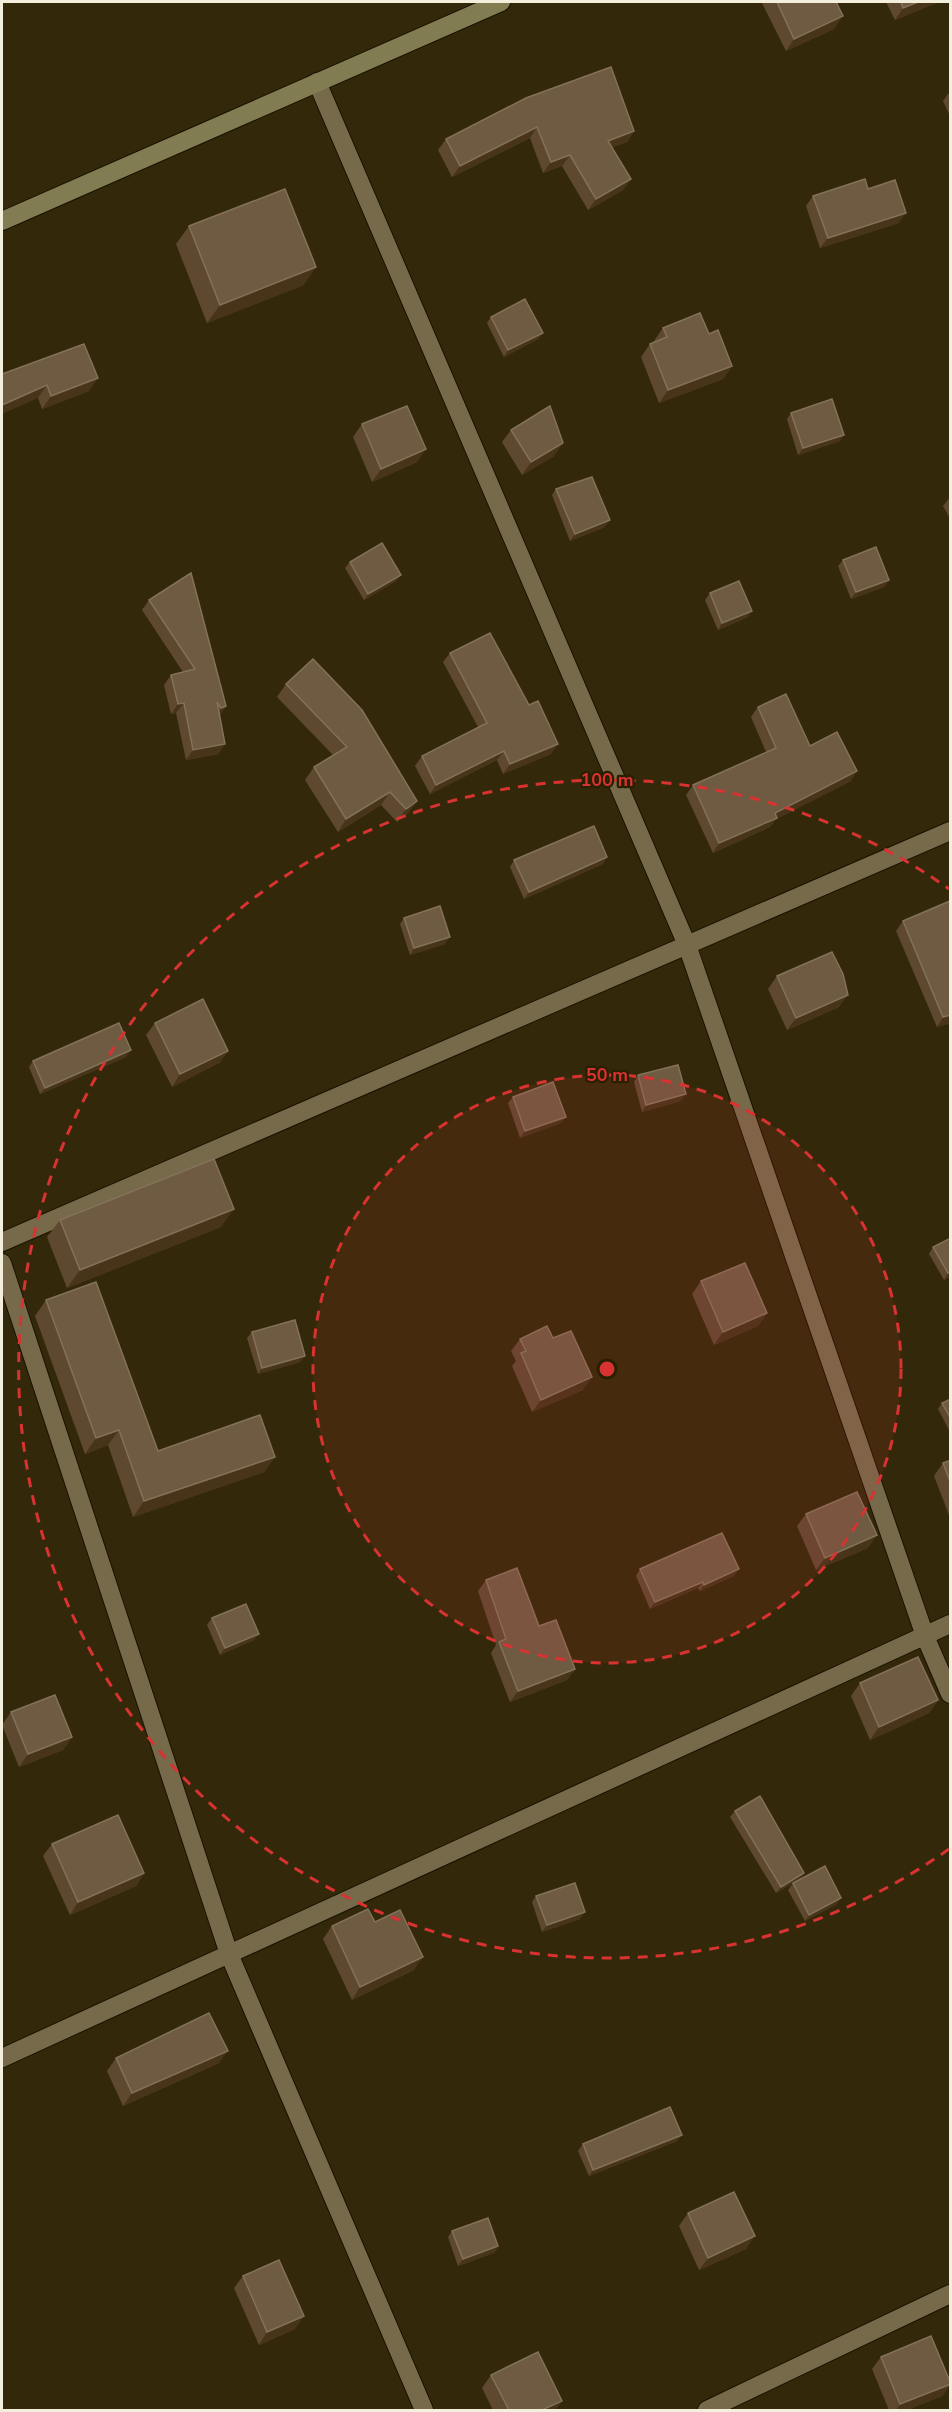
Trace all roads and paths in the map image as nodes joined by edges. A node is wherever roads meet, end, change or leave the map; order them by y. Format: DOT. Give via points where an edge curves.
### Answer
graph roads {
  1 [pos="501,2"];
  2 [pos="316,82"];
  3 [pos="2,221"];
  4 [pos="951,831"];
  5 [pos="687,945"];
  6 [pos="2,1242"];
  7 [pos="2,1263"];
  8 [pos="951,1624"];
  9 [pos="925,1636"];
  10 [pos="951,1695"];
  11 [pos="229,1954"];
  12 [pos="2,2058"];
  13 [pos="951,2295"];
  14 [pos="424,2410"];
  15 [pos="707,2410"];
  1 -- 2 [label="main road"];
  2 -- 3 [label="main road"];
  2 -- 5 [label="street"];
  4 -- 5 [label="street"];
  5 -- 6 [label="street"];
  5 -- 9 [label="street"];
  7 -- 11 [label="street"];
  8 -- 9 [label="street"];
  9 -- 10 [label="street"];
  9 -- 11 [label="street"];
  11 -- 12 [label="street"];
  11 -- 14 [label="street"];
  13 -- 15 [label="street"];
}
